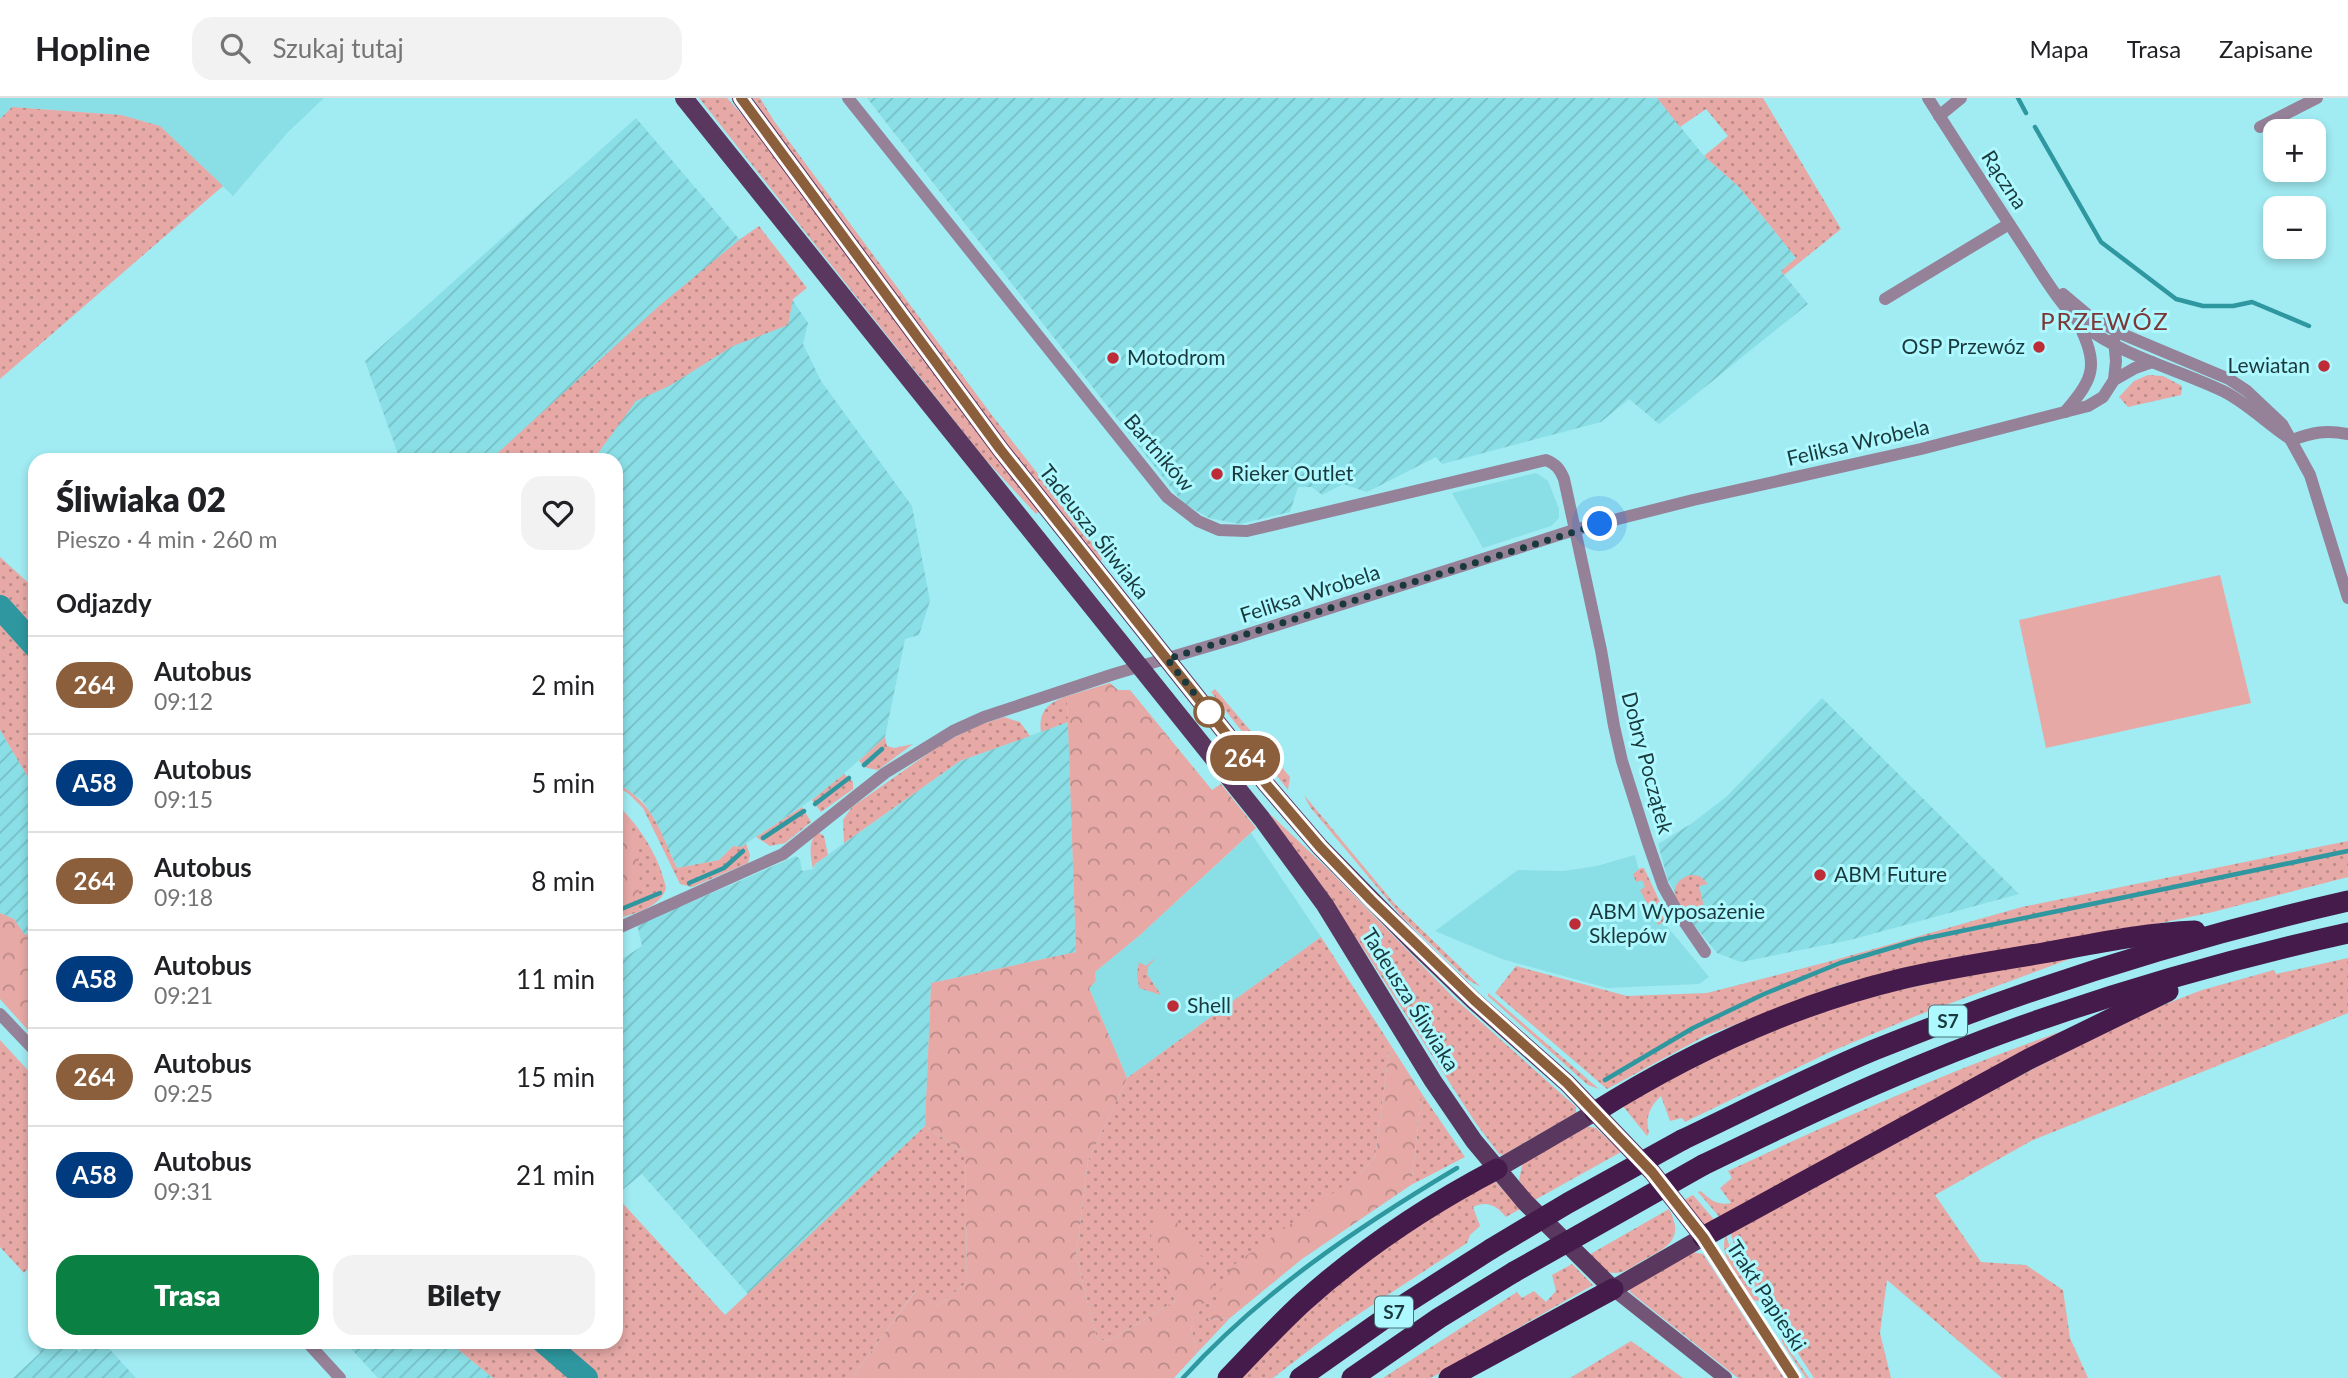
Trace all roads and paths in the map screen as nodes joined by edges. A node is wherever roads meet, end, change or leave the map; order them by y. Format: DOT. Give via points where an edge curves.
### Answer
graph roads {
  1 [pos="684,98"];
  2 [pos="741,98"];
  3 [pos="848,98"];
  4 [pos="1928,98"];
  5 [pos="1961,98"];
  6 [pos="2317,98"];
  7 [pos="1939,116"];
  8 [pos="2260,127"];
  9 [pos="2009,224"];
  10 [pos="2049,283"];
  11 [pos="1885,299"];
  12 [pos="2077,319"];
  13 [pos="2111,328"];
  14 [pos="2133,338"];
  15 [pos="2115,345"];
  16 [pos="2152,362"];
  17 [pos="2093,364"];
  18 [pos="2114,380"];
  19 [pos="2064,412"];
  20 [pos="2348,435"];
  21 [pos="2292,440"];
  22 [pos="1574,530"];
  23 [pos="2348,598"];
  24 [pos="1167,659"];
  25 [pos="1141,667"];
  26 [pos="2348,901"];
  27 [pos="623,926"];
  28 [pos="2225,930"];
  29 [pos="2348,933"];
  30 [pos="1705,952"];
  31 [pos="2232,961"];
  32 [pos="0,1014"];
  33 [pos="28,1044"];
  34 [pos="1595,1112"];
  35 [pos="1497,1169"];
  36 [pos="1703,1237"];
  37 [pos="1614,1289"];
  38 [pos="313,1349"];
  39 [pos="340,1378"];
  40 [pos="1228,1378"];
  41 [pos="1300,1378"];
  42 [pos="1352,1378"];
  43 [pos="1449,1378"];
  44 [pos="1725,1378"];
  45 [pos="1794,1378"];
  1 -- 25 [label="main road, Tadeusza Śliwiaka"];
  2 -- 24 [label="main road, Tadeusza Śliwiaka" via="974,414"];
  3 -- 22 [label="street, Bartników" via="1167,497 1198,521 1219,530 1247,531 1545,460 1561,471"];
  4 -- 7 [label="street, Rączna"];
  5 -- 7 [label="street"];
  6 -- 8 [label="street"];
  7 -- 9 [label="street, Rączna"];
  9 -- 10 [label="street, Rączna"];
  9 -- 11 [label="street"];
  10 -- 12 [label="street, Rączna"];
  10 -- 13 [label="street, Rączna"];
  12 -- 15 [label="street, Rączna"];
  12 -- 17 [label="street"];
  13 -- 14 [label="street"];
  13 -- 15 [label="street"];
  14 -- 15 [label="street"];
  14 -- 21 [label="street" via="2229,379 2269,410"];
  15 -- 16 [label="street"];
  15 -- 17 [label="street"];
  15 -- 18 [label="street"];
  16 -- 18 [label="street, Feliksa Wrobela"];
  16 -- 21 [label="street" via="2235,398"];
  17 -- 19 [label="street" via="2085,386"];
  18 -- 19 [label="street, Feliksa Wrobela" via="2103,397"];
  19 -- 22 [label="street, Feliksa Wrobela"];
  20 -- 21 [label="street" via="2328,430"];
  21 -- 23 [label="street" via="2310,475"];
  22 -- 24 [label="street, Feliksa Wrobela"];
  22 -- 30 [label="street, Dobry Początek" via="1614,726 1647,840 1663,886"];
  24 -- 25 [label="street, Feliksa Wrobela"];
  24 -- 34 [label="main road, Tadeusza Śliwiaka" via="1329,857 1416,946"];
  25 -- 27 [label="street, Feliksa Wrobela" via="953,731 885,773 783,854"];
  25 -- 35 [label="main road, Tadeusza Śliwiaka" via="1325,905 1433,1081"];
  26 -- 28 [label="highway, S7"];
  28 -- 34 [label="highway" via="2162,933 1901,979 1747,1031"];
  28 -- 41 [label="highway, S7, bridge" via="2044,986 1944,1023 1682,1140 1491,1249"];
  29 -- 31 [label="highway, S7"];
  31 -- 36 [label="highway" via="2029,1059"];
  31 -- 42 [label="highway, S7, bridge" via="1954,1052 1791,1122 1703,1165 1514,1272"];
  32 -- 33 [label="street"];
  34 -- 35 [label="main road"];
  34 -- 36 [label="main road, Tadeusza Śliwiaka" via="1652,1172"];
  35 -- 37 [label="main road, Tadeusza Śliwiaka"];
  35 -- 40 [label="highway" via="1436,1204 1337,1273"];
  36 -- 37 [label="main road"];
  36 -- 45 [label="street, Trakt Papieski"];
  37 -- 43 [label="highway"];
  37 -- 44 [label="street"];
  38 -- 39 [label="street"];
}
